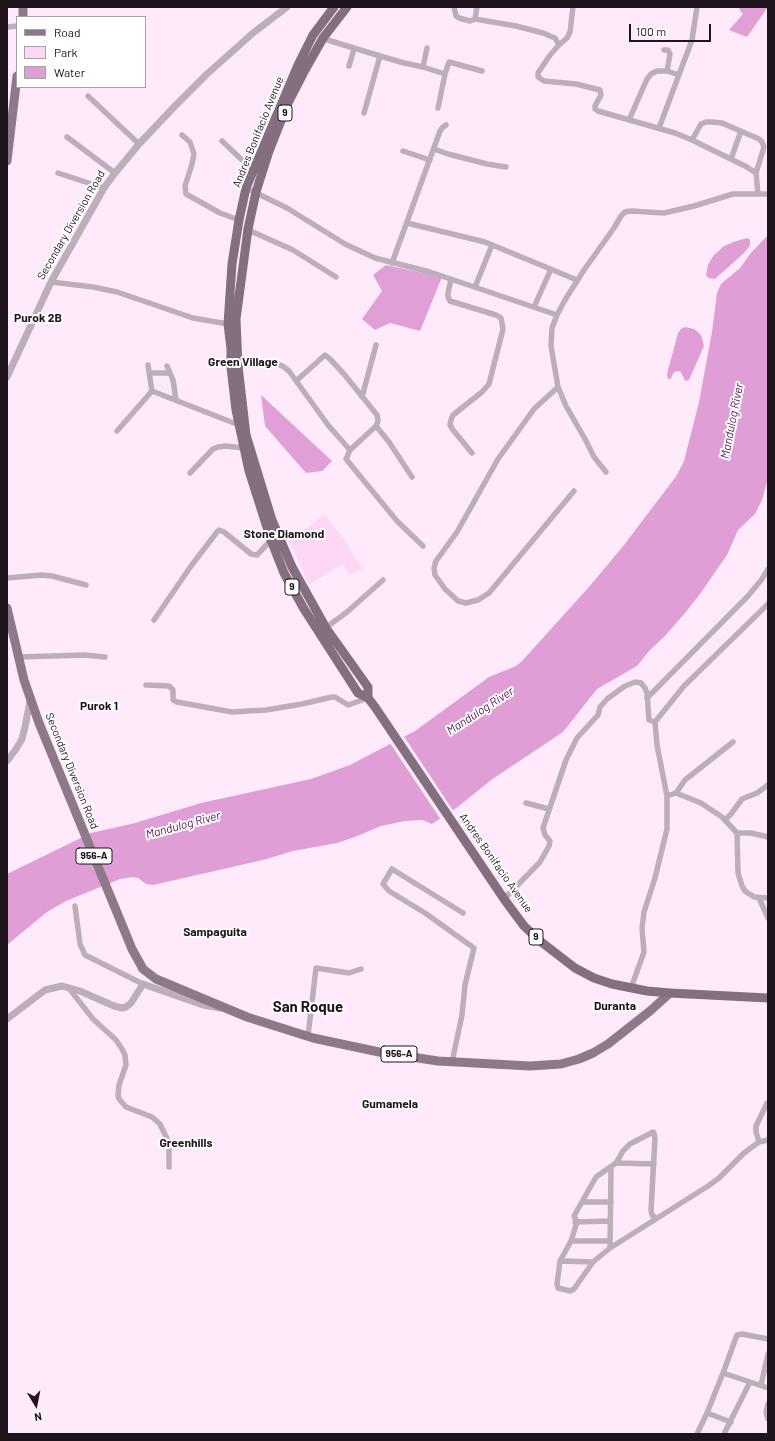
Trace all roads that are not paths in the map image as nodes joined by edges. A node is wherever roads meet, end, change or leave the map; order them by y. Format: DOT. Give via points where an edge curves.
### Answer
graph roads {
  1 [pos="287,7"];
  2 [pos="334,7"];
  3 [pos="347,7"];
  4 [pos="454,7"];
  5 [pos="477,7"];
  6 [pos="573,7"];
  7 [pos="697,7"];
  8 [pos="475,19"];
  9 [pos="313,35"];
  10 [pos="323,38"];
  11 [pos="559,45"];
  12 [pos="354,48"];
  13 [pos="427,48"];
  14 [pos="664,50"];
  15 [pos="380,56"];
  16 [pos="349,66"];
  17 [pos="423,67"];
  18 [pos="482,71"];
  19 [pos="667,72"];
  20 [pos="444,74"];
  21 [pos="679,75"];
  22 [pos="16,84"];
  23 [pos="88,96"];
  24 [pos="438,108"];
  25 [pos="364,113"];
  26 [pos="630,120"];
  27 [pos="446,125"];
  28 [pos="659,128"];
  29 [pos="741,130"];
  30 [pos="182,135"];
  31 [pos="67,137"];
  32 [pos="692,140"];
  33 [pos="222,141"];
  34 [pos="139,144"];
  35 [pos="434,149"];
  36 [pos="403,151"];
  37 [pos="731,159"];
  38 [pos="430,160"];
  39 [pos="7,161"];
  40 [pos="506,167"];
  41 [pos="254,169"];
  42 [pos="58,173"];
  43 [pos="115,173"];
  44 [pos="756,173"];
  45 [pos="104,188"];
  46 [pos="246,188"];
  47 [pos="256,192"];
  48 [pos="758,194"];
  49 [pos="768,194"];
  50 [pos="238,223"];
  51 [pos="406,223"];
  52 [pos="248,229"];
  53 [pos="492,245"];
  54 [pos="392,263"];
  55 [pos="551,269"];
  56 [pos="336,277"];
  57 [pos="451,279"];
  58 [pos="578,280"];
  59 [pos="51,282"];
  60 [pos="475,287"];
  61 [pos="534,307"];
  62 [pos="557,315"];
  63 [pos="228,324"];
  64 [pos="376,345"];
  65 [pos="148,365"];
  66 [pos="167,366"];
  67 [pos="234,367"];
  68 [pos="149,373"];
  69 [pos="170,373"];
  70 [pos="7,377"];
  71 [pos="296,381"];
  72 [pos="558,388"];
  73 [pos="152,391"];
  74 [pos="362,397"];
  75 [pos="176,400"];
  76 [pos="239,425"];
  77 [pos="376,426"];
  78 [pos="117,431"];
  79 [pos="244,448"];
  80 [pos="350,450"];
  81 [pos="472,453"];
  82 [pos="606,472"];
  83 [pos="190,474"];
  84 [pos="412,477"];
  85 [pos="574,491"];
  86 [pos="271,540"];
  87 [pos="423,546"];
  88 [pos="768,569"];
  89 [pos="7,578"];
  90 [pos="383,580"];
  91 [pos="86,585"];
  92 [pos="768,604"];
  93 [pos="7,608"];
  94 [pos="154,620"];
  95 [pos="322,630"];
  96 [pos="105,656"];
  97 [pos="18,657"];
  98 [pos="146,685"];
  99 [pos="368,698"];
  100 [pos="647,698"];
  101 [pos="30,701"];
  102 [pos="655,722"];
  103 [pos="733,742"];
  104 [pos="7,761"];
  105 [pos="768,784"];
  106 [pos="676,793"];
  107 [pos="667,796"];
  108 [pos="526,803"];
  109 [pos="549,809"];
  110 [pos="725,820"];
  111 [pos="737,833"];
  112 [pos="768,837"];
  113 [pos="759,898"];
  114 [pos="768,898"];
  115 [pos="504,899"];
  116 [pos="75,906"];
  117 [pos="463,913"];
  118 [pos="768,918"];
  119 [pos="361,969"];
  120 [pos="143,984"];
  121 [pos="68,987"];
  122 [pos="631,988"];
  123 [pos="670,993"];
  124 [pos="768,998"];
  125 [pos="226,1009"];
  126 [pos="7,1019"];
  127 [pos="308,1036"];
  128 [pos="452,1062"];
  129 [pos="767,1103"];
  130 [pos="768,1140"];
  131 [pos="759,1142"];
  132 [pos="616,1163"];
  133 [pos="654,1164"];
  134 [pos="169,1167"];
  135 [pos="611,1168"];
  136 [pos="582,1202"];
  137 [pos="611,1202"];
  138 [pos="656,1218"];
  139 [pos="610,1221"];
  140 [pos="574,1222"];
  141 [pos="571,1241"];
  142 [pos="610,1244"];
  143 [pos="560,1261"];
  144 [pos="593,1262"];
  145 [pos="768,1339"];
  146 [pos="768,1354"];
  147 [pos="723,1373"];
  148 [pos="750,1382"];
  149 [pos="761,1385"];
  150 [pos="768,1388"];
  151 [pos="768,1404"];
  152 [pos="707,1413"];
  153 [pos="768,1419"];
  154 [pos="731,1422"];
  155 [pos="697,1434"];
  156 [pos="724,1434"];
  1 -- 34 [label="street, Secondary Diversion Road" via="253,32 207,74"];
  2 -- 9 [label="highway, Andres Bonifacio Avenue / 9"];
  3 -- 10 [label="highway, Andres Bonifacio Avenue / 9"];
  4 -- 8 [label="street" via="459,18 470,21"];
  5 -- 8 [label="street"];
  6 -- 11 [label="street" via="570,32"];
  7 -- 21 [label="street" via="692,40"];
  8 -- 11 [label="street" via="549,34 556,38"];
  9 -- 10 [label="street"];
  9 -- 41 [label="highway, Andres Bonifacio Avenue / 9" via="279,107"];
  10 -- 12 [label="street"];
  10 -- 47 [label="highway, Andres Bonifacio Avenue / 9" via="288,103"];
  11 -- 26 [label="street" via="550,54 538,77 544,81 576,84 600,90 601,95 595,106 598,112"];
  12 -- 15 [label="street"];
  12 -- 16 [label="street"];
  13 -- 17 [label="street"];
  14 -- 19 [label="street" via="668,50 670,54"];
  15 -- 17 [label="street"];
  15 -- 25 [label="street"];
  17 -- 20 [label="street"];
  18 -- 20 [label="street" via="449,62"];
  19 -- 21 [label="street"];
  19 -- 26 [label="street" via="657,71 647,79"];
  20 -- 24 [label="street"];
  21 -- 28 [label="street"];
  22 -- 39 [label="main road"];
  23 -- 34 [label="street"];
  26 -- 28 [label="street"];
  27 -- 35 [label="street" via="442,128"];
  28 -- 32 [label="street"];
  29 -- 32 [label="street" via="706,122 701,124"];
  29 -- 37 [label="street"];
  29 -- 44 [label="street" via="762,142 763,151"];
  30 -- 50 [label="street" via="190,142 194,154 185,186 186,194"];
  31 -- 43 [label="street"];
  32 -- 37 [label="street"];
  33 -- 41 [label="street"];
  34 -- 43 [label="street, Secondary Diversion Road"];
  35 -- 38 [label="street"];
  35 -- 40 [label="street"];
  36 -- 38 [label="street"];
  37 -- 44 [label="street"];
  38 -- 51 [label="street"];
  41 -- 46 [label="highway, Andres Bonifacio Avenue / 9"];
  42 -- 45 [label="street"];
  43 -- 45 [label="street, Secondary Diversion Road"];
  44 -- 48 [label="street"];
  45 -- 59 [label="street, Secondary Diversion Road"];
  46 -- 47 [label="street"];
  46 -- 50 [label="highway, Andres Bonifacio Avenue / 9"];
  47 -- 52 [label="highway, Andres Bonifacio Avenue / 9"];
  47 -- 54 [label="street" via="345,244"];
  48 -- 49 [label="street"];
  48 -- 58 [label="street" via="733,194 664,213 631,210 625,212"];
  50 -- 52 [label="street"];
  50 -- 63 [label="highway, Andres Bonifacio Avenue / 9"];
  51 -- 53 [label="street"];
  51 -- 54 [label="street"];
  52 -- 56 [label="street" via="293,250"];
  52 -- 67 [label="highway, Andres Bonifacio Avenue / 9" via="236,319"];
  53 -- 55 [label="street"];
  53 -- 60 [label="street"];
  54 -- 57 [label="street"];
  55 -- 58 [label="street"];
  55 -- 61 [label="street"];
  57 -- 60 [label="street"];
  57 -- 81 [label="street" via="448,293 450,300 496,315 502,323 489,384 453,415 451,420 453,430"];
  58 -- 62 [label="street"];
  59 -- 63 [label="street" via="117,292 193,318"];
  59 -- 70 [label="street, Secondary Diversion Road"];
  60 -- 61 [label="street"];
  61 -- 62 [label="street"];
  62 -- 72 [label="street" via="552,328 551,346"];
  63 -- 67 [label="highway, Andres Bonifacio Avenue / 9"];
  64 -- 74 [label="street"];
  65 -- 68 [label="street"];
  66 -- 69 [label="street"];
  67 -- 71 [label="street" via="278,364"];
  67 -- 76 [label="highway, Andres Bonifacio Avenue / 9"];
  67 -- 95 [label="highway, Andres Bonifacio Avenue / 9" via="246,435 272,520"];
  68 -- 69 [label="street"];
  68 -- 73 [label="street"];
  69 -- 75 [label="street"];
  71 -- 74 [label="street" via="325,355"];
  71 -- 80 [label="street"];
  72 -- 82 [label="street" via="594,457"];
  72 -- 85 [label="street" via="534,409 498,459 457,532 436,561 435,574 445,589 458,601 466,603 478,600 489,593"];
  73 -- 75 [label="street"];
  73 -- 78 [label="street"];
  74 -- 77 [label="street" via="377,415"];
  75 -- 76 [label="street"];
  76 -- 79 [label="highway, Andres Bonifacio Avenue / 9"];
  77 -- 80 [label="street"];
  77 -- 84 [label="street"];
  79 -- 83 [label="street" via="226,446 213,449"];
  79 -- 86 [label="highway, Andres Bonifacio Avenue / 9"];
  80 -- 87 [label="street" via="346,459 398,521"];
  86 -- 94 [label="street" via="257,555 251,554 219,530"];
  86 -- 95 [label="highway, Andres Bonifacio Avenue / 9" via="284,573 304,610"];
  88 -- 100 [label="street" via="748,596"];
  89 -- 91 [label="street" via="52,576"];
  90 -- 95 [label="street"];
  92 -- 102 [label="street" via="684,686"];
  93 -- 97 [label="main road, Secondary Diversion Road / 956-A"];
  95 -- 99 [label="highway, Andres Bonifacio Avenue / 9" via="332,653 358,693"];
  95 -- 99 [label="highway, Andres Bonifacio Avenue / 9" via="368,687"];
  96 -- 97 [label="street"];
  97 -- 101 [label="main road, Secondary Diversion Road / 956-A"];
  98 -- 99 [label="street" via="169,686 173,690 173,700 177,702 232,712 266,710 332,697 348,705"];
  99 -- 115 [label="highway, Andres Bonifacio Avenue / 9"];
  100 -- 102 [label="street" via="649,720"];
  100 -- 109 [label="street" via="645,688 635,682 607,699 600,707 598,716 577,738 570,750"];
  101 -- 104 [label="street" via="22,739"];
  101 -- 125 [label="main road, Secondary Diversion Road / 956-A" via="140,964 150,976"];
  102 -- 107 [label="street"];
  103 -- 106 [label="street" via="685,780"];
  105 -- 110 [label="street" via="742,799"];
  106 -- 107 [label="street"];
  106 -- 110 [label="street" via="715,811"];
  107 -- 122 [label="street" via="667,829 644,912 644,952"];
  108 -- 109 [label="street"];
  109 -- 115 [label="street" via="543,828 550,841 549,846 540,862"];
  110 -- 111 [label="street"];
  111 -- 112 [label="street"];
  111 -- 113 [label="street" via="739,879 745,891"];
  113 -- 114 [label="street"];
  113 -- 118 [label="street"];
  115 -- 122 [label="highway, Andres Bonifacio Avenue / 9" via="524,926 575,968 594,978"];
  116 -- 120 [label="street" via="81,947 88,957"];
  117 -- 128 [label="street" via="392,869 383,884 389,892 425,913 474,948"];
  119 -- 127 [label="street" via="349,973 316,968"];
  120 -- 121 [label="street" via="131,1002 122,1008"];
  120 -- 125 [label="street" via="204,1005"];
  121 -- 126 [label="street" via="46,990"];
  121 -- 134 [label="street" via="93,1019 116,1040 125,1054 126,1065 119,1085 119,1100 126,1107 152,1117 160,1124 169,1143"];
  122 -- 123 [label="highway, Andres Bonifacio Avenue / 9"];
  123 -- 124 [label="highway, 9"];
  123 -- 128 [label="main road, Secondary Diversion Road / 956-A" via="608,1044 570,1062 530,1066"];
  125 -- 127 [label="main road, Secondary Diversion Road / 956-A"];
  127 -- 128 [label="main road, Secondary Diversion Road / 956-A" via="379,1052"];
  129 -- 131 [label="street" via="756,1126"];
  130 -- 131 [label="street"];
  131 -- 138 [label="street" via="719,1178"];
  132 -- 133 [label="street"];
  132 -- 133 [label="street" via="627,1147 653,1132"];
  132 -- 135 [label="street"];
  133 -- 138 [label="street" via="651,1210"];
  135 -- 136 [label="street" via="596,1177"];
  135 -- 137 [label="street"];
  136 -- 137 [label="street"];
  136 -- 140 [label="street" via="574,1216"];
  137 -- 139 [label="street"];
  138 -- 142 [label="street"];
  139 -- 140 [label="street"];
  139 -- 142 [label="street"];
  140 -- 141 [label="street"];
  141 -- 142 [label="street"];
  141 -- 143 [label="street"];
  142 -- 144 [label="street"];
  143 -- 144 [label="street"];
  143 -- 144 [label="street" via="557,1286 559,1289 570,1291"];
  145 -- 147 [label="street" via="737,1335"];
  146 -- 149 [label="street"];
  147 -- 148 [label="street"];
  147 -- 152 [label="street"];
  148 -- 149 [label="street"];
  148 -- 154 [label="street"];
  149 -- 150 [label="street"];
  151 -- 153 [label="street"];
  152 -- 154 [label="street"];
  152 -- 155 [label="street"];
  154 -- 156 [label="street"];
}
